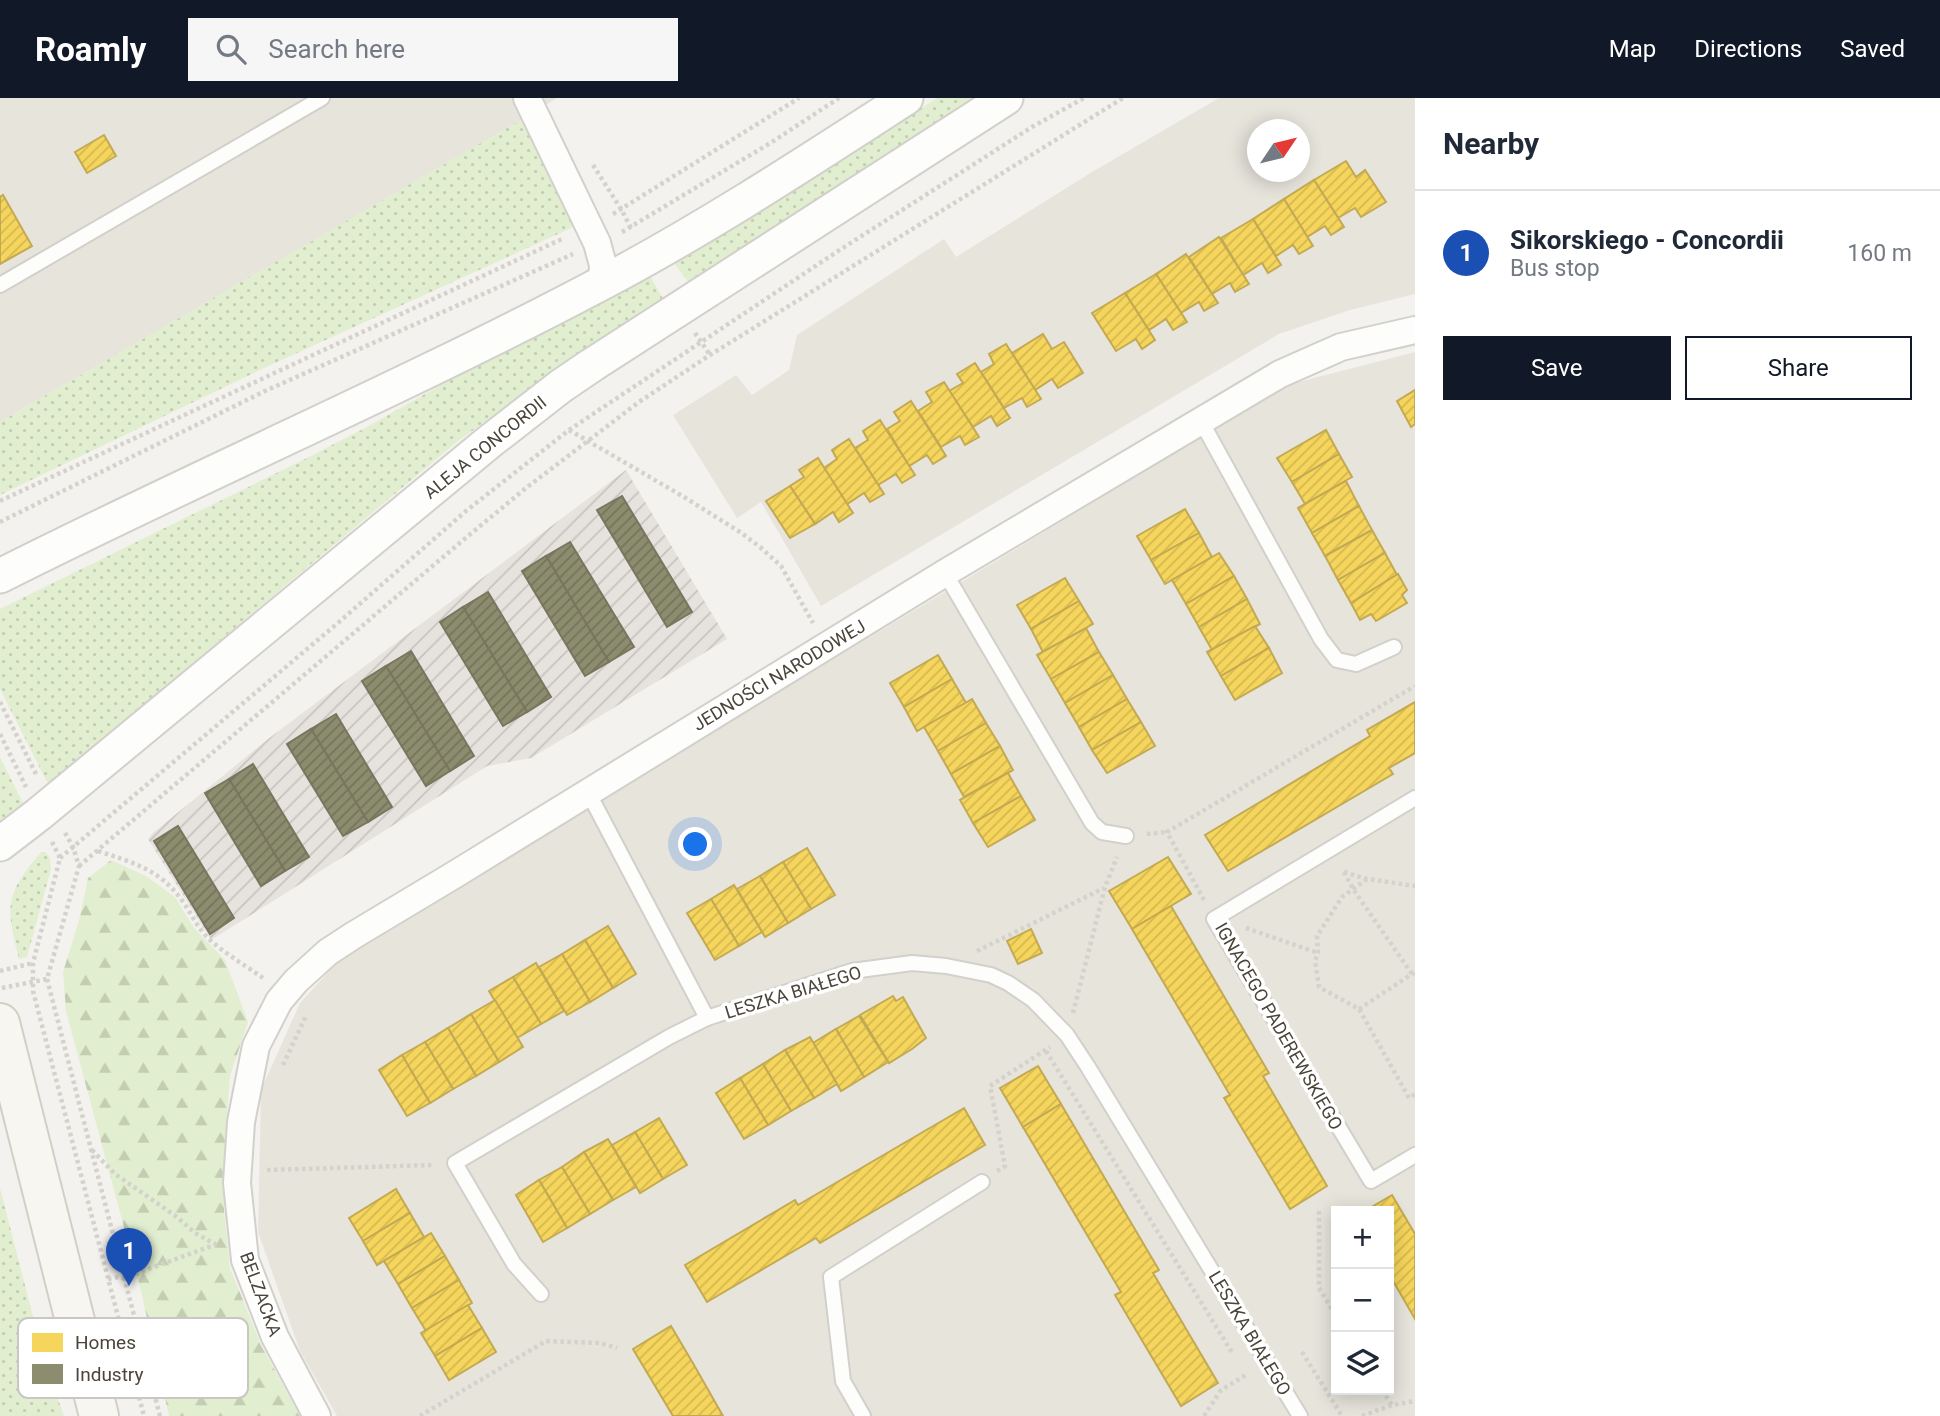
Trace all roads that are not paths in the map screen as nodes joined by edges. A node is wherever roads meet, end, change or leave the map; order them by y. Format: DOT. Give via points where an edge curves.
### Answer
graph roads {
  1 [pos="322,98"];
  2 [pos="527,98"];
  3 [pos="906,98"];
  4 [pos="1006,98"];
  5 [pos="603,283"];
  6 [pos="0,285"];
  7 [pos="1415,330"];
  8 [pos="1201,421"];
  9 [pos="6,570"];
  10 [pos="945,573"];
  11 [pos="1394,647"];
  12 [pos="588,792"];
  13 [pos="1415,798"];
  14 [pos="1126,836"];
  15 [pos="0,844"];
  16 [pos="707,1018"];
  17 [pos="0,1023"];
  18 [pos="0,1104"];
  19 [pos="241,1122"];
  20 [pos="1415,1155"];
  21 [pos="39,1180"];
  22 [pos="982,1182"];
  23 [pos="541,1293"];
  24 [pos="74,1318"];
  25 [pos="94,1398"];
  26 [pos="99,1416"];
  27 [pos="317,1416"];
  28 [pos="863,1416"];
  29 [pos="1300,1416"];
  1 -- 6 [label="lane"];
  2 -- 5 [label="street" via="593,234 603,265"];
  3 -- 5 [label="street" via="752,198"];
  4 -- 15 [label="street, ALEJA CONCORDII" via="561,386"];
  5 -- 9 [label="street"];
  7 -- 8 [label="street, JEDNOŚCI NARODOWEJ" via="1341,347 1280,374"];
  8 -- 10 [label="street, JEDNOŚCI NARODOWEJ"];
  8 -- 11 [label="lane" via="1321,639 1337,660 1356,664"];
  10 -- 12 [label="street, JEDNOŚCI NARODOWEJ"];
  10 -- 14 [label="lane" via="1092,823 1102,832"];
  12 -- 16 [label="lane"];
  12 -- 19 [label="street, JEDNOŚCI NARODOWEJ" via="312,965 279,1001 256,1046"];
  13 -- 20 [label="lane, IGNACEGO PADEREWSKIEGO" via="1214,919 1371,1181"];
  16 -- 23 [label="lane, LESZKA BIAŁEGO" via="455,1163 514,1264"];
  16 -- 29 [label="lane, LESZKA BIAŁEGO" via="852,971 912,963 991,975 1008,983 1033,1000 1067,1035"];
  17 -- 21 [label="main road"];
  18 -- 21 [label="main road"];
  19 -- 27 [label="street, BELZACKA" via="237,1183 245,1259 275,1337"];
  21 -- 24 [label="main road"];
  22 -- 28 [label="lane" via="831,1277 844,1381"];
  25 -- 26 [label="main road"];
}
